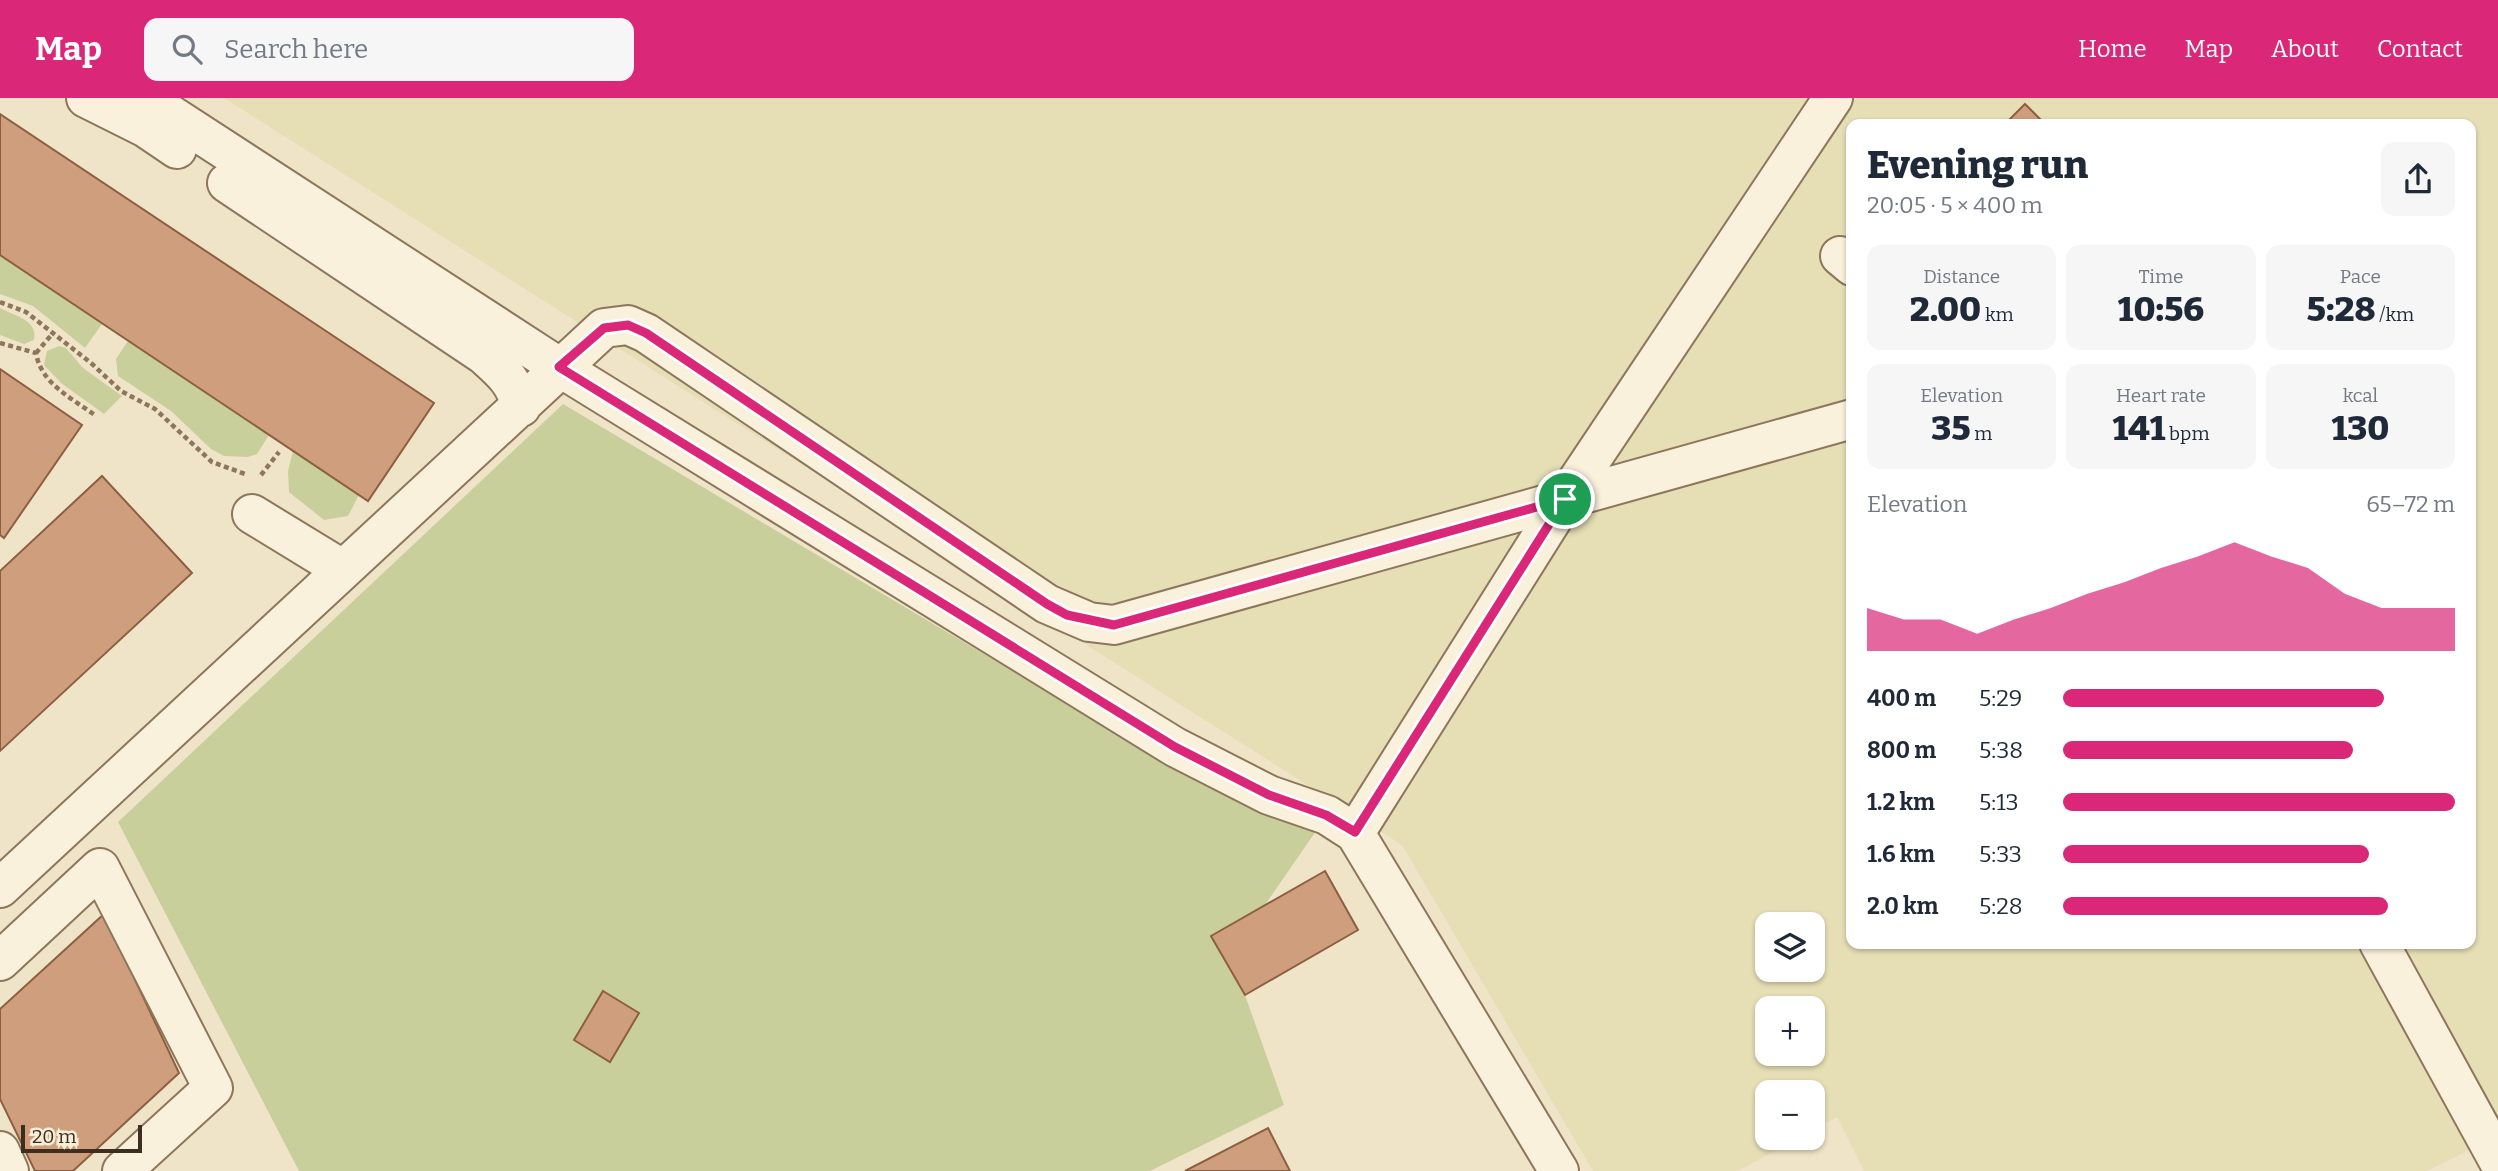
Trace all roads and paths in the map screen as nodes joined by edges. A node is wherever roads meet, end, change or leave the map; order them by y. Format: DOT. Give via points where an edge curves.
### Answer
graph roads {
  1 [pos="86,98"];
  2 [pos="145,98"];
  3 [pos="1833,98"];
  4 [pos="0,302"];
  5 [pos="53,332"];
  6 [pos="0,343"];
  7 [pos="36,353"];
  8 [pos="559,367"];
  9 [pos="521,407"];
  10 [pos="96,416"];
  11 [pos="1846,421"];
  12 [pos="279,452"];
  13 [pos="260,476"];
  14 [pos="261,499"];
  15 [pos="1565,499"];
  16 [pos="342,569"];
  17 [pos="1355,832"];
  18 [pos="0,888"];
  19 [pos="2382,949"];
  20 [pos="0,961"];
  21 [pos="0,1151"];
  22 [pos="2498,1160"];
  23 [pos="9,1171"];
  24 [pos="122,1171"];
  25 [pos="1559,1171"];
  1 -- 9 [label="street" via="146,128 484,355 508,376"];
  2 -- 8 [label="street"];
  3 -- 15 [label="street"];
  4 -- 5 [label="path" via="26,312"];
  5 -- 7 [label="path"];
  5 -- 13 [label="path" via="121,391 155,409 212,462 232,472"];
  6 -- 7 [label="path"];
  7 -- 10 [label="path" via="48,380"];
  8 -- 9 [label="street"];
  8 -- 15 [label="street" via="604,328 628,325 646,333 1047,604 1089,622 1114,625"];
  8 -- 17 [label="street" via="1175,747"];
  9 -- 16 [label="street"];
  11 -- 15 [label="street"];
  12 -- 13 [label="path"];
  13 -- 14 [label="path"];
  14 -- 16 [label="street"];
  15 -- 17 [label="street"];
  16 -- 18 [label="street"];
  17 -- 25 [label="street"];
  19 -- 22 [label="street"];
  20 -- 24 [label="street" via="100,868 213,1088"];
  21 -- 23 [label="street"];
}
